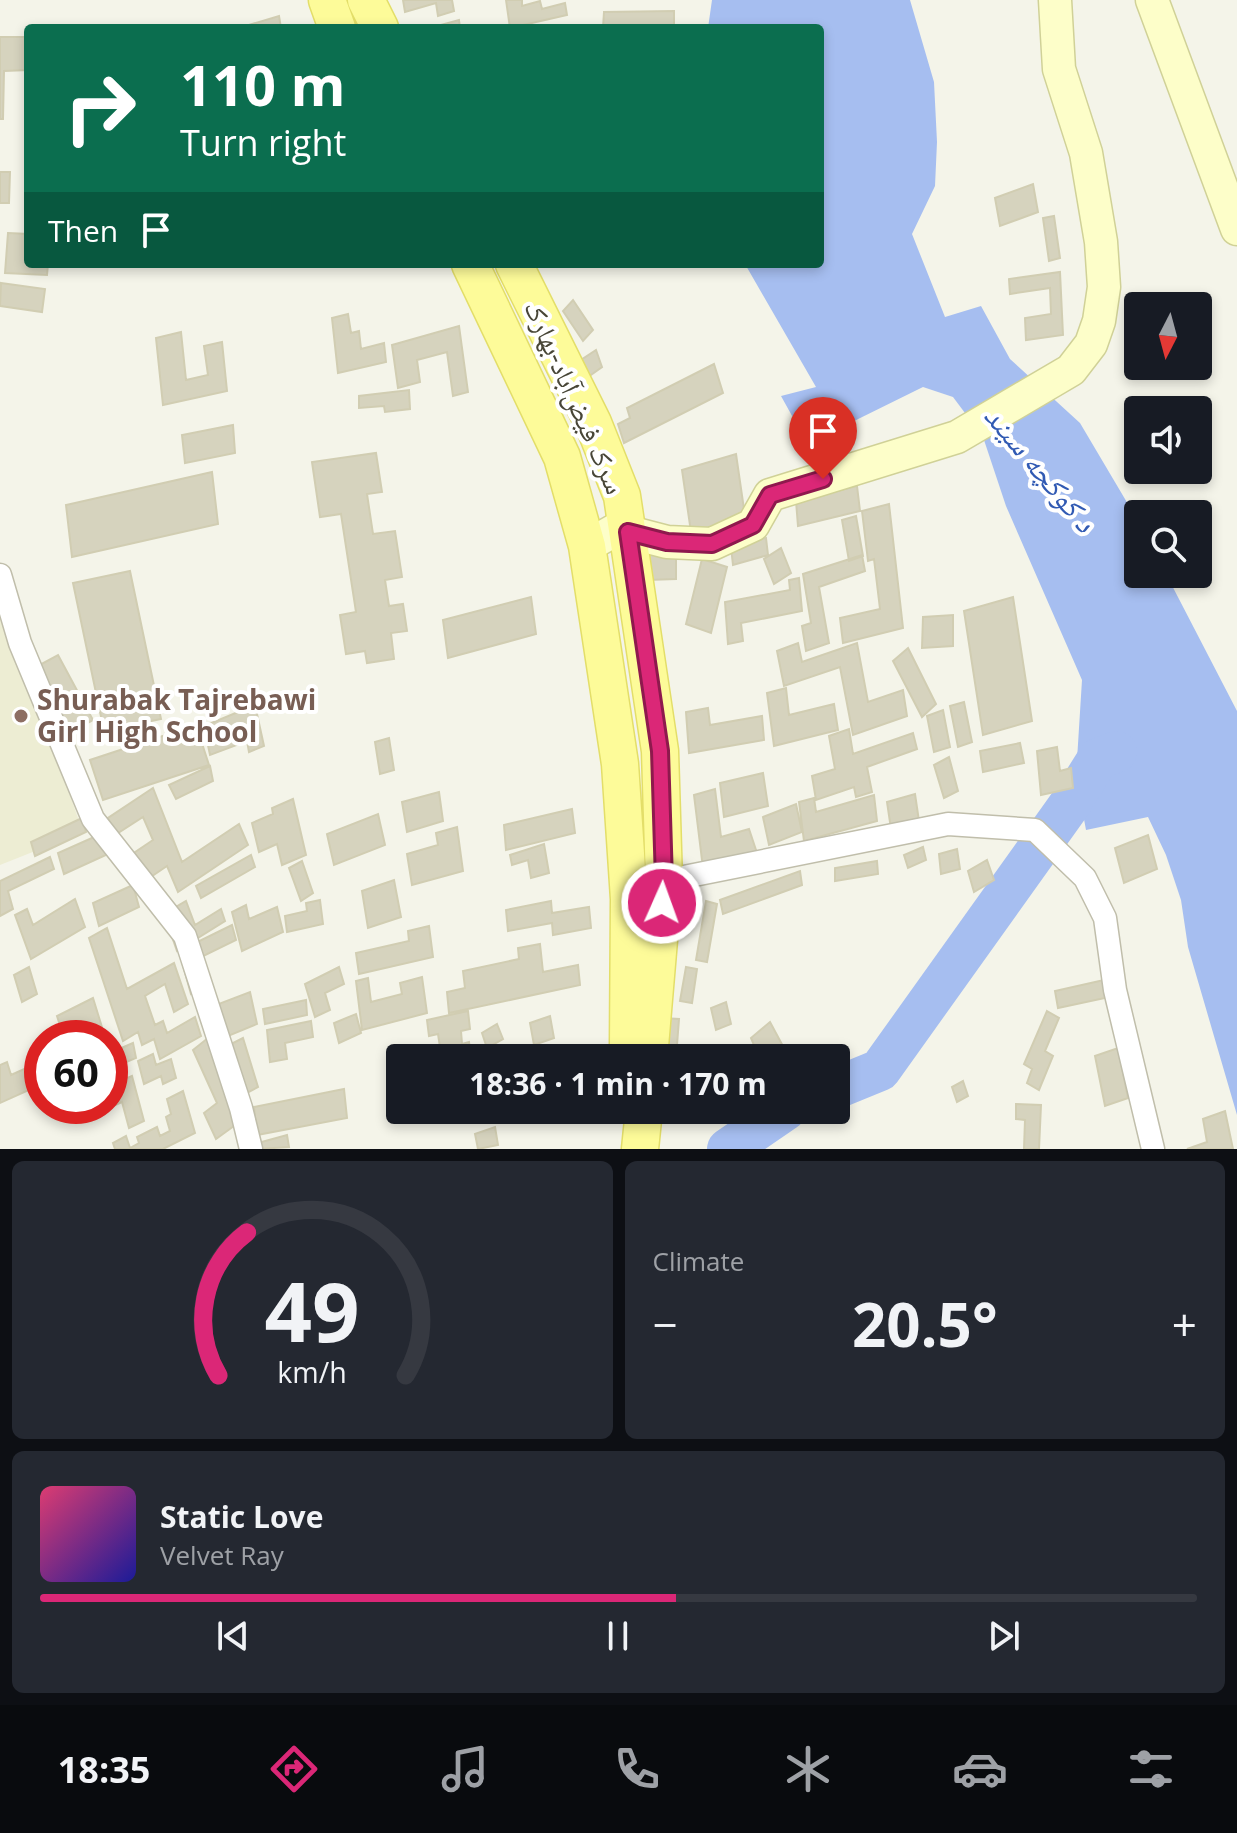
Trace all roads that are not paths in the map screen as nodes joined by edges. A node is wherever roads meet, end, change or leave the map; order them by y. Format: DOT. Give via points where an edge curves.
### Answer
graph roads {
  1 [pos="327,0"];
  2 [pos="366,0"];
  3 [pos="1055,0"];
  4 [pos="1152,0"];
  5 [pos="336,24"];
  6 [pos="378,24"];
  7 [pos="1237,229"];
  8 [pos="472,268"];
  9 [pos="516,268"];
  10 [pos="611,536"];
  11 [pos="0,575"];
  12 [pos="664,881"];
  13 [pos="627,1044"];
  14 [pos="650,1044"];
  15 [pos="629,1124"];
  16 [pos="251,1149"];
  17 [pos="640,1149"];
  18 [pos="1153,1149"];
  1 -- 5 [label="main road"];
  2 -- 6 [label="main road"];
  3 -- 10 [label="street" via="1059,69 1086,153 1104,287 1091,344 1071,370 957,437 770,495 753,525 712,544"];
  4 -- 7 [label="street"];
  8 -- 10 [label="main road, سرک فیض‌آباد-بهارک" via="562,457"];
  9 -- 10 [label="main road, سرک فیض‌آباد-بهارک" via="593,423 622,496"];
  10 -- 12 [label="main road, سرک فیض‌آباد-بهارک" via="660,751"];
  10 -- 13 [label="main road, سرک فیض‌آباد-بهارک" via="629,911"];
  11 -- 16 [label="street" via="20,643 93,819 185,936"];
  12 -- 14 [label="main road, سرک فیض‌آباد-بهارک"];
  12 -- 18 [label="street" via="948,824 1035,830 1085,878 1105,918 1115,990"];
  15 -- 17 [label="main road"];
}
